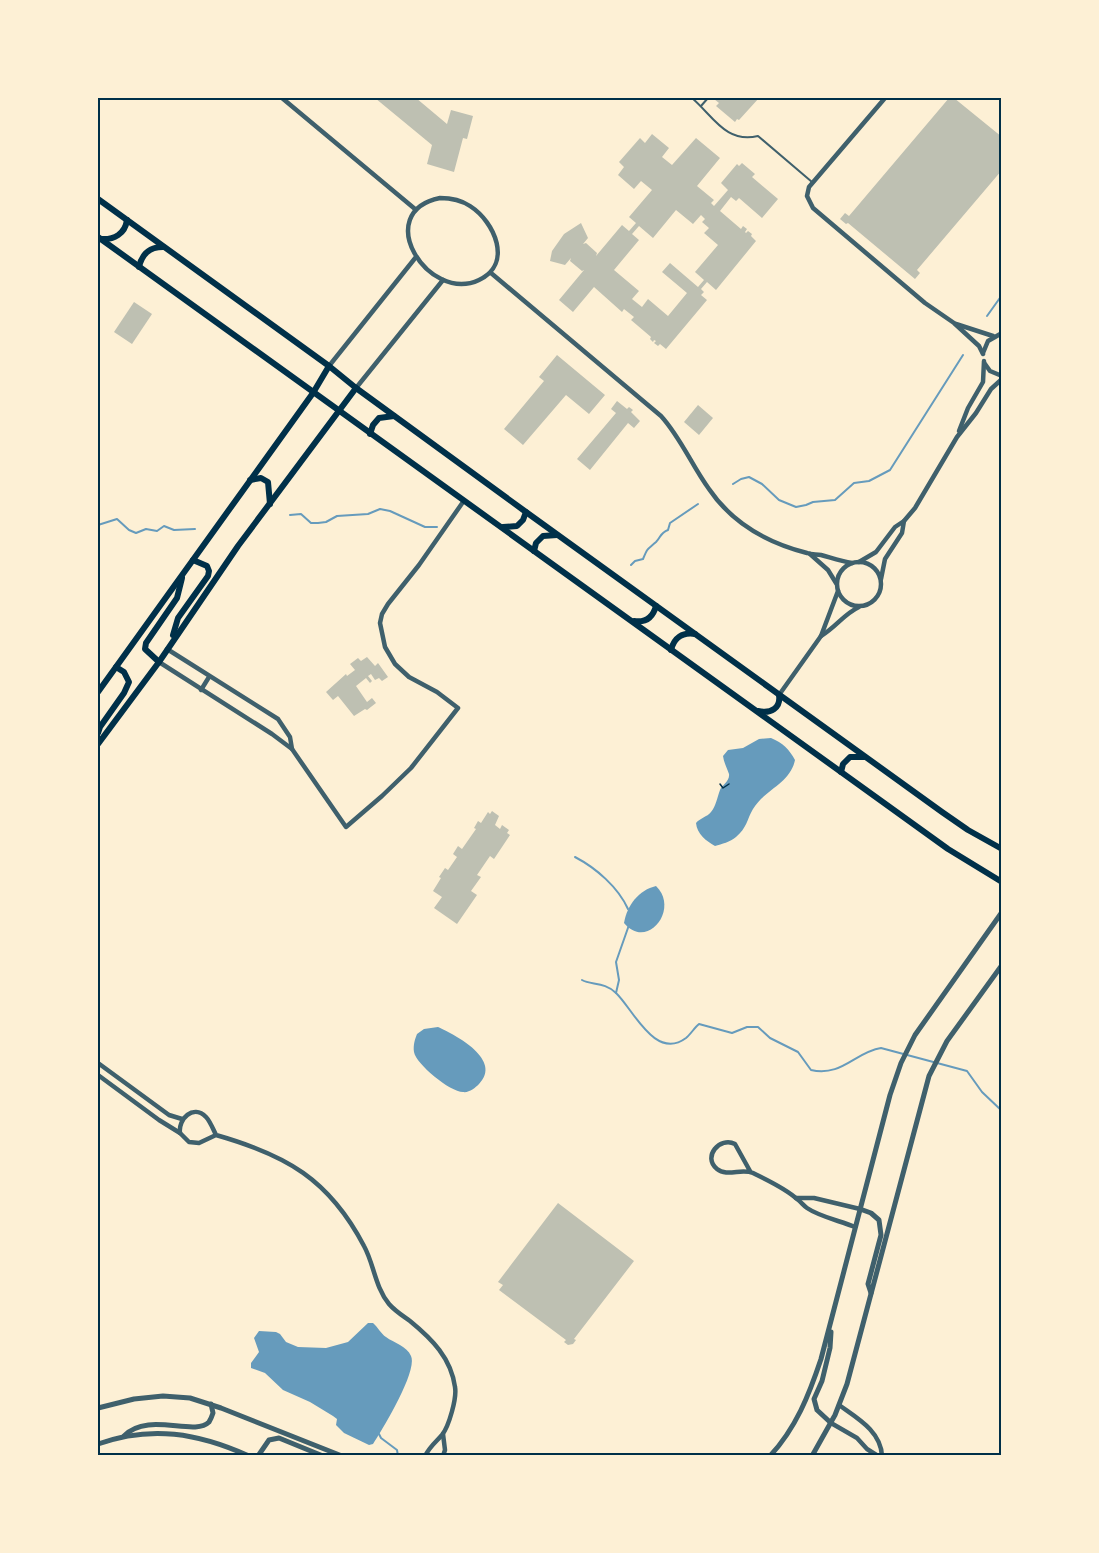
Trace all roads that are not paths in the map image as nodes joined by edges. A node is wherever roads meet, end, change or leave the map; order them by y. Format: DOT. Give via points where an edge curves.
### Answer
graph roads {
  1 [pos="282,98"];
  2 [pos="692,98"];
  3 [pos="708,98"];
  4 [pos="885,98"];
  5 [pos="701,106"];
  6 [pos="813,182"];
  7 [pos="98,199"];
  8 [pos="415,209"];
  9 [pos="127,220"];
  10 [pos="99,238"];
  11 [pos="164,247"];
  12 [pos="416,257"];
  13 [pos="139,267"];
  14 [pos="491,273"];
  15 [pos="443,280"];
  16 [pos="954,323"];
  17 [pos="1001,333"];
  18 [pos="993,336"];
  19 [pos="983,354"];
  20 [pos="984,362"];
  21 [pos="329,366"];
  22 [pos="1002,378"];
  23 [pos="356,388"];
  24 [pos="313,393"];
  25 [pos="338,411"];
  26 [pos="394,416"];
  27 [pos="370,435"];
  28 [pos="957,436"];
  29 [pos="250,480"];
  30 [pos="463,502"];
  31 [pos="270,505"];
  32 [pos="526,512"];
  33 [pos="904,521"];
  34 [pos="500,526"];
  35 [pos="558,535"];
  36 [pos="534,551"];
  37 [pos="810,554"];
  38 [pos="193,560"];
  39 [pos="859,562"];
  40 [pos="852,563"];
  41 [pos="183,574"];
  42 [pos="880,579"];
  43 [pos="838,588"];
  44 [pos="656,606"];
  45 [pos="862,606"];
  46 [pos="631,621"];
  47 [pos="695,634"];
  48 [pos="821,636"];
  49 [pos="172,642"];
  50 [pos="167,650"];
  51 [pos="671,650"];
  52 [pos="159,662"];
  53 [pos="116,667"];
  54 [pos="209,676"];
  55 [pos="201,690"];
  56 [pos="98,692"];
  57 [pos="779,694"];
  58 [pos="755,710"];
  59 [pos="98,733"];
  60 [pos="98,744"];
  61 [pos="292,749"];
  62 [pos="865,757"];
  63 [pos="840,772"];
  64 [pos="1002,849"];
  65 [pos="1002,882"];
  66 [pos="1002,912"];
  67 [pos="1002,965"];
  68 [pos="98,1063"];
  69 [pos="98,1075"];
  70 [pos="182,1119"];
  71 [pos="180,1133"];
  72 [pos="216,1135"];
  73 [pos="750,1172"];
  74 [pos="796,1197"];
  75 [pos="860,1209"];
  76 [pos="855,1227"];
  77 [pos="872,1295"];
  78 [pos="831,1321"];
  79 [pos="211,1404"];
  80 [pos="839,1405"];
  81 [pos="98,1408"];
  82 [pos="831,1423"];
  83 [pos="443,1434"];
  84 [pos="123,1437"];
  85 [pos="98,1444"];
  86 [pos="249,1455"];
  87 [pos="258,1455"];
  88 [pos="323,1455"];
  89 [pos="342,1455"];
  90 [pos="425,1455"];
  91 [pos="443,1455"];
  92 [pos="770,1455"];
  93 [pos="812,1455"];
  94 [pos="880,1455"];
  1 -- 8 [label="street"];
  2 -- 5 [label="lane"];
  3 -- 5 [label="lane"];
  4 -- 6 [label="street"];
  5 -- 6 [label="lane" via="731,135 758,136"];
  6 -- 16 [label="street" via="807,196 813,208"];
  7 -- 9 [label="main road"];
  8 -- 12 [label="street" via="408,237"];
  8 -- 14 [label="street" via="440,198 459,201 477,211 490,225 497,244"];
  9 -- 10 [label="main road" via="120,235"];
  9 -- 11 [label="main road"];
  10 -- 13 [label="main road"];
  11 -- 13 [label="main road" via="148,251"];
  11 -- 21 [label="main road"];
  12 -- 15 [label="street"];
  12 -- 21 [label="street"];
  13 -- 24 [label="main road"];
  14 -- 15 [label="street" via="466,284"];
  14 -- 37 [label="street" via="661,416 729,513 764,538"];
  15 -- 23 [label="street"];
  16 -- 18 [label="street"];
  16 -- 19 [label="street"];
  17 -- 18 [label="street"];
  18 -- 19 [label="street"];
  19 -- 20 [label="street"];
  20 -- 22 [label="street"];
  20 -- 28 [label="street" via="982,382"];
  21 -- 23 [label="main road"];
  21 -- 24 [label="main road"];
  22 -- 28 [label="street"];
  23 -- 25 [label="main road"];
  23 -- 26 [label="main road"];
  24 -- 25 [label="main road"];
  24 -- 29 [label="main road"];
  25 -- 27 [label="main road"];
  25 -- 31 [label="main road"];
  26 -- 27 [label="main road" via="379,418"];
  26 -- 32 [label="main road"];
  27 -- 30 [label="main road"];
  28 -- 33 [label="street"];
  29 -- 31 [label="main road" via="261,478 268,482"];
  29 -- 38 [label="main road"];
  30 -- 34 [label="main road"];
  30 -- 61 [label="street" via="384,610 380,623 385,647 395,664 458,708 411,768 346,826"];
  31 -- 49 [label="main road"];
  32 -- 34 [label="main road" via="517,526"];
  32 -- 35 [label="main road"];
  33 -- 39 [label="street" via="876,552"];
  33 -- 42 [label="street" via="902,533 885,559"];
  34 -- 36 [label="main road"];
  35 -- 36 [label="main road" via="543,536"];
  35 -- 44 [label="main road"];
  36 -- 46 [label="main road"];
  37 -- 40 [label="street"];
  37 -- 43 [label="street" via="828,570"];
  38 -- 41 [label="main road"];
  38 -- 49 [label="main road" via="207,566 208,576 178,618"];
  39 -- 40 [label="street"];
  39 -- 42 [label="street" via="872,566"];
  40 -- 43 [label="street" via="841,571"];
  41 -- 52 [label="main road" via="177,598 146,643 145,649"];
  41 -- 53 [label="main road"];
  42 -- 45 [label="street" via="876,598"];
  43 -- 45 [label="street" via="847,602"];
  43 -- 48 [label="street"];
  44 -- 46 [label="main road" via="648,619"];
  44 -- 47 [label="main road"];
  45 -- 48 [label="street" via="843,616"];
  46 -- 51 [label="main road"];
  47 -- 51 [label="main road" via="686,633 678,638"];
  47 -- 57 [label="main road"];
  48 -- 57 [label="street"];
  49 -- 50 [label="main road"];
  50 -- 52 [label="main road"];
  50 -- 54 [label="street"];
  51 -- 58 [label="main road"];
  52 -- 55 [label="street"];
  52 -- 60 [label="main road"];
  53 -- 56 [label="main road"];
  53 -- 59 [label="main road" via="129,682"];
  54 -- 55 [label="street"];
  54 -- 61 [label="street" via="278,719 290,737"];
  55 -- 61 [label="street"];
  57 -- 58 [label="main road" via="774,709"];
  57 -- 62 [label="main road"];
  58 -- 63 [label="main road"];
  62 -- 63 [label="main road" via="850,758"];
  62 -- 64 [label="main road" via="956,822"];
  63 -- 65 [label="main road" via="948,849"];
  66 -- 75 [label="street" via="915,1035 901,1063"];
  67 -- 77 [label="street" via="947,1041 929,1076"];
  68 -- 70 [label="street" via="169,1115"];
  69 -- 71 [label="street"];
  70 -- 71 [label="street"];
  70 -- 72 [label="street" via="190,1113 201,1114"];
  71 -- 72 [label="street" via="196,1143"];
  72 -- 83 [label="street" via="288,1163 337,1204 365,1248 389,1304 435,1343 450,1368 456,1389"];
  73 -- 73 [label="street" via="732,1142 721,1143 714,1149 711,1159 719,1170"];
  73 -- 74 [label="street"];
  74 -- 75 [label="street"];
  74 -- 76 [label="street" via="808,1209"];
  75 -- 76 [label="street"];
  75 -- 77 [label="street" via="872,1213 880,1227 868,1284"];
  76 -- 78 [label="street"];
  77 -- 80 [label="street"];
  78 -- 82 [label="street" via="830,1348 814,1400 817,1410"];
  78 -- 92 [label="street" via="809,1395"];
  79 -- 81 [label="street" via="163,1396"];
  79 -- 84 [label="street" via="213,1413 208,1423 132,1427"];
  79 -- 89 [label="street"];
  80 -- 82 [label="street"];
  80 -- 94 [label="street" via="874,1433 882,1446"];
  82 -- 93 [label="street"];
  82 -- 94 [label="street"];
  83 -- 90 [label="street"];
  83 -- 91 [label="street"];
  84 -- 85 [label="street"];
  84 -- 86 [label="street" via="174,1433"];
  87 -- 88 [label="street" via="268,1440 279,1438"];
}
